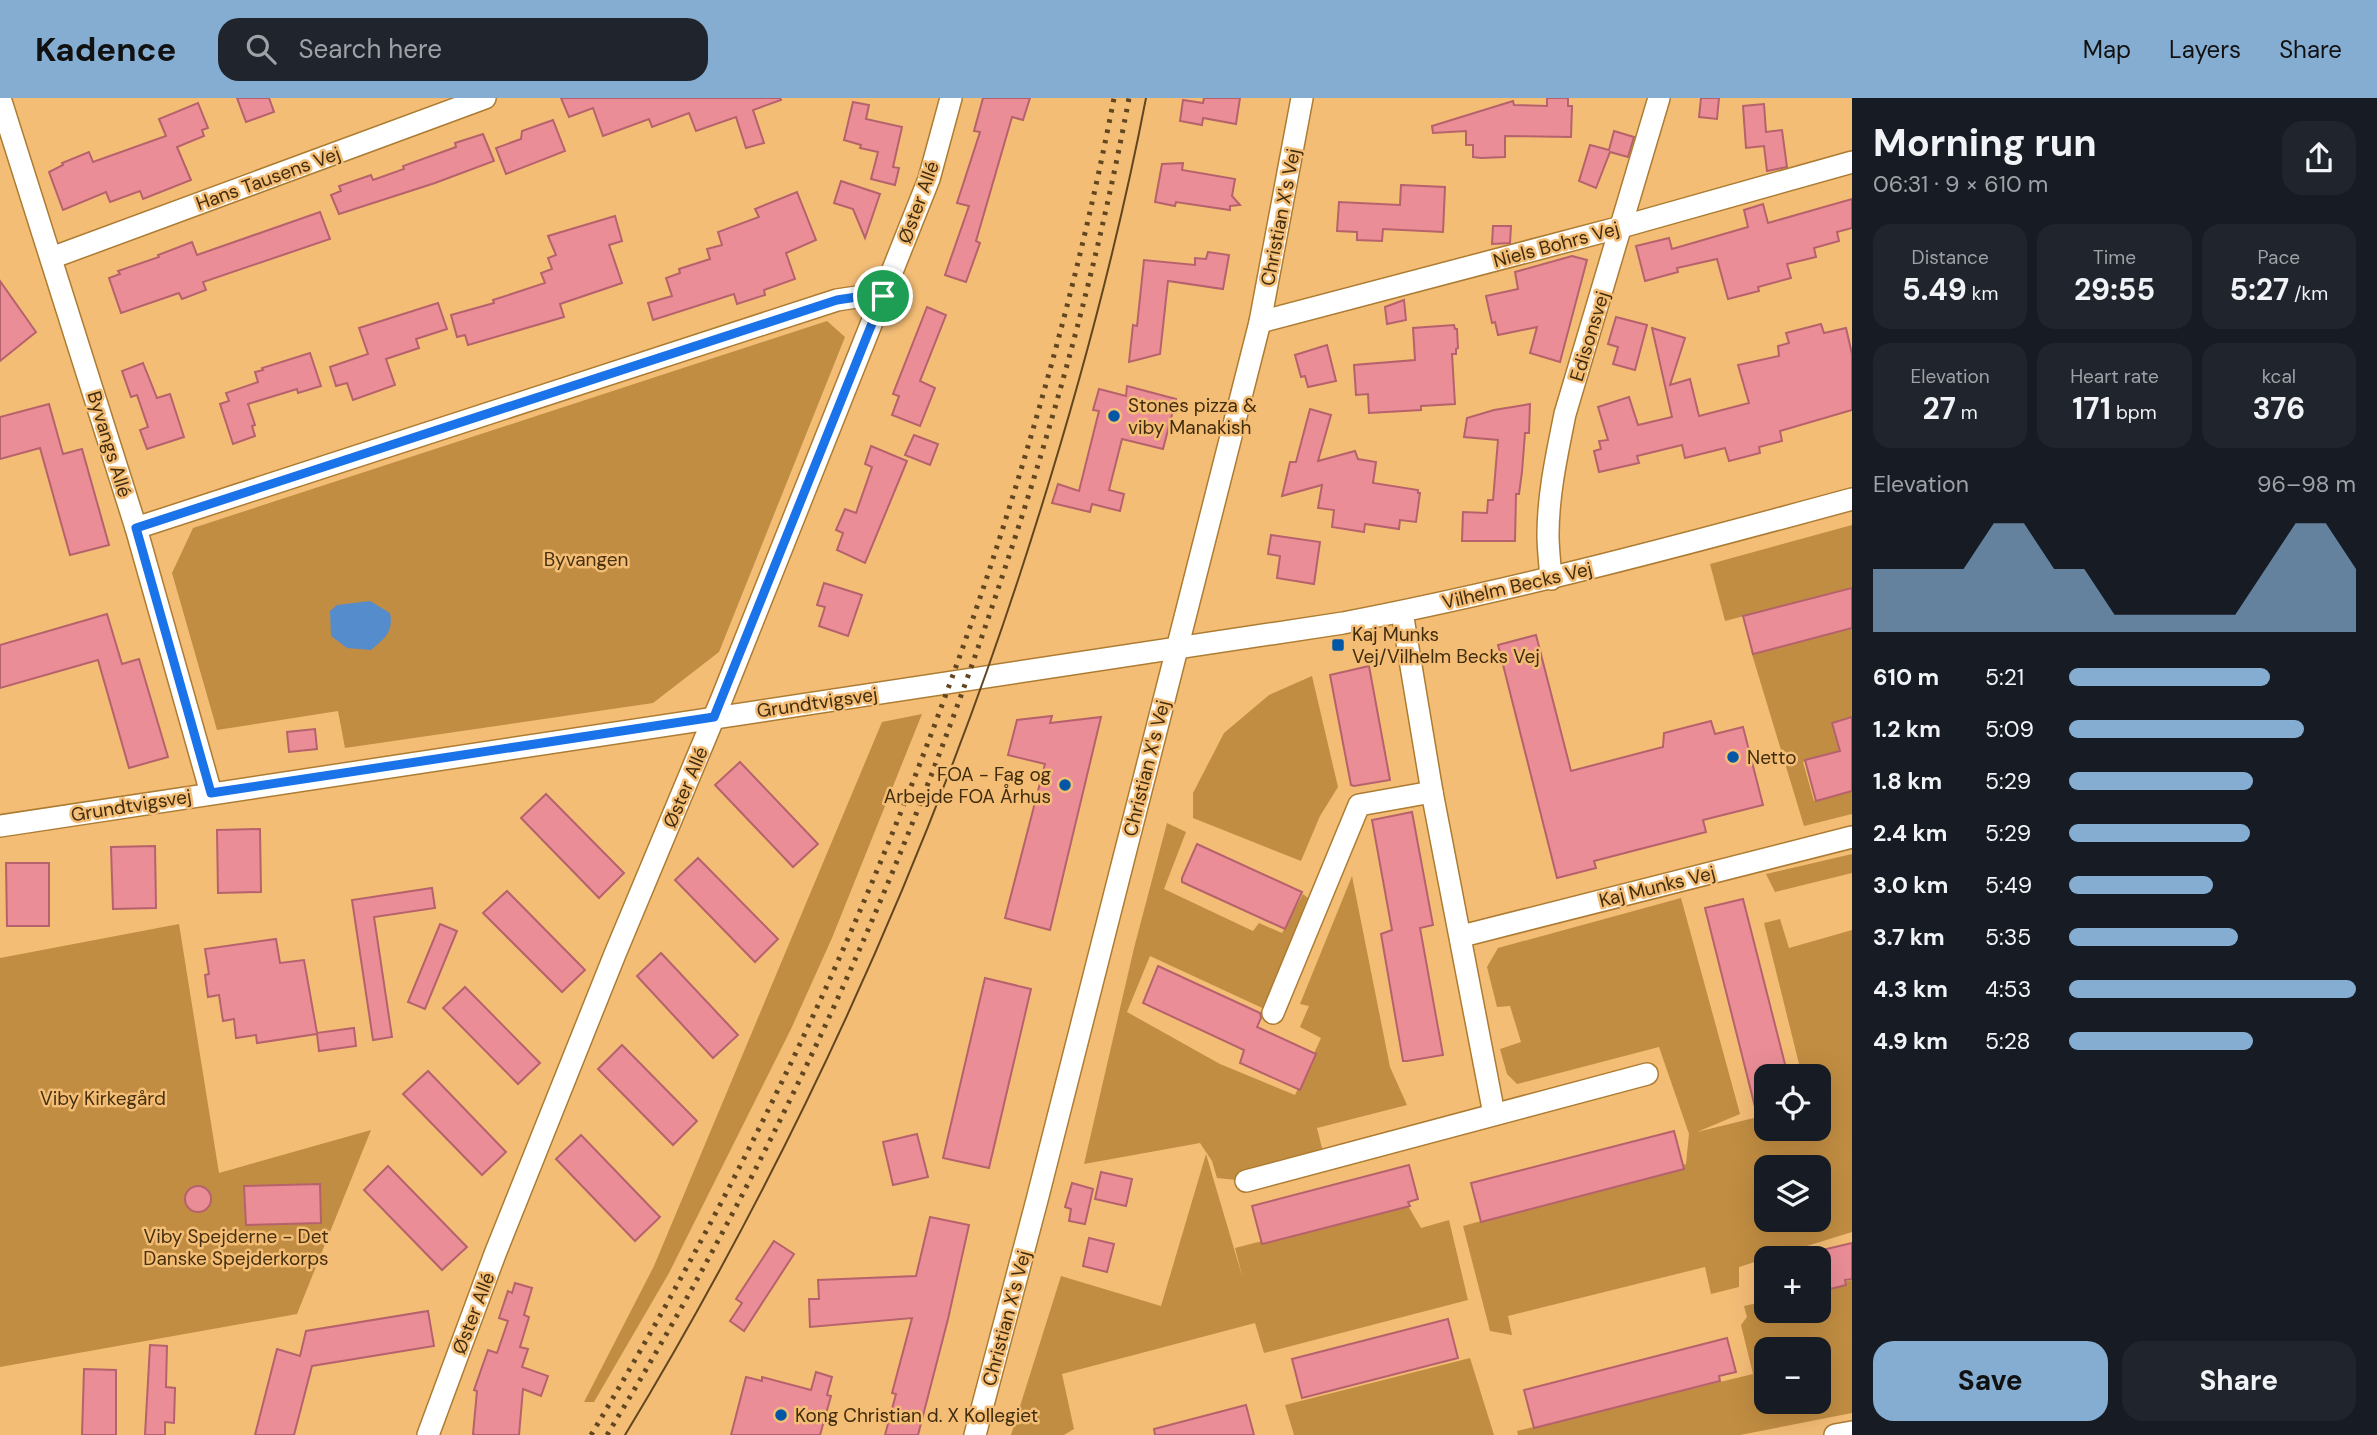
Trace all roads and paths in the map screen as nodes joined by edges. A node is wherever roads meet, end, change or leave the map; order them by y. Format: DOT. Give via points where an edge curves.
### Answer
graph roads {
  1 [pos="1,98"];
  2 [pos="485,98"];
  3 [pos="951,98"];
  4 [pos="1302,98"];
  5 [pos="1659,98"];
  6 [pos="1852,162"];
  7 [pos="1621,227"];
  8 [pos="51,258"];
  9 [pos="883,296"];
  10 [pos="1260,322"];
  11 [pos="1852,499"];
  12 [pos="136,528"];
  13 [pos="1551,579"];
  14 [pos="1402,612"];
  15 [pos="1177,648"];
  16 [pos="714,717"];
  17 [pos="1433,792"];
  18 [pos="211,793"];
  19 [pos="0,826"];
  20 [pos="1852,837"];
  21 [pos="1462,936"];
  22 [pos="1273,1013"];
  23 [pos="1647,1073"];
  24 [pos="1494,1114"];
  25 [pos="1246,1181"];
  26 [pos="1852,1432"];
  27 [pos="428,1435"];
  28 [pos="975,1435"];
  29 [pos="1835,1435"];
  1 -- 8 [label="street, Byvangs Allé"];
  2 -- 8 [label="street, Hans Tausens Vej"];
  3 -- 9 [label="street, Øster Allé" via="929,179"];
  4 -- 10 [label="street, Christian X's Vej"];
  5 -- 7 [label="street, Edisonsvej"];
  6 -- 7 [label="street, Niels Bohrs Vej"];
  7 -- 10 [label="street, Niels Bohrs Vej"];
  7 -- 13 [label="street, Edisonsvej" via="1565,414 1555,463 1548,535"];
  8 -- 12 [label="street, Byvangs Allé"];
  9 -- 12 [label="street" via="837,300"];
  9 -- 16 [label="street, Øster Allé"];
  10 -- 15 [label="street, Christian X's Vej"];
  11 -- 13 [label="street, Vilhelm Becks Vej"];
  12 -- 18 [label="street, Byvangs Allé"];
  13 -- 14 [label="street, Vilhelm Becks Vej"];
  14 -- 15 [label="street, Vilhelm Becks Vej"];
  14 -- 17 [label="street"];
  15 -- 16 [label="street, Grundtvigsvej"];
  15 -- 28 [label="street, Christian X's Vej"];
  16 -- 18 [label="street, Grundtvigsvej"];
  16 -- 27 [label="street, Øster Allé" via="495,1254"];
  17 -- 21 [label="street"];
  17 -- 22 [label="street" via="1359,805"];
  18 -- 19 [label="street, Grundtvigsvej"];
  20 -- 21 [label="street, Kaj Munks Vej"];
  21 -- 24 [label="street"];
  23 -- 24 [label="street"];
  24 -- 25 [label="street"];
  26 -- 29 [label="street"];
}
